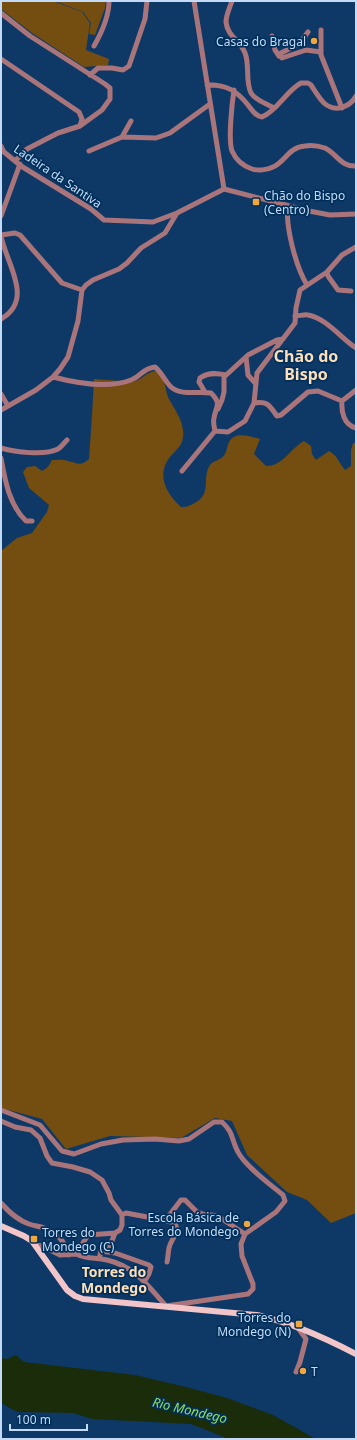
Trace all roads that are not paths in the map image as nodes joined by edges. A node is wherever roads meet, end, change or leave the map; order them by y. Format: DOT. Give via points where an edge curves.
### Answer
graph roads {
  1 [pos="109,1"];
  2 [pos="148,1"];
  3 [pos="194,1"];
  4 [pos="232,1"];
  5 [pos="1,13"];
  6 [pos="321,30"];
  7 [pos="308,32"];
  8 [pos="272,36"];
  9 [pos="94,46"];
  10 [pos="320,52"];
  11 [pos="279,56"];
  12 [pos="1,59"];
  13 [pos="90,75"];
  14 [pos="208,86"];
  15 [pos="234,90"];
  16 [pos="356,96"];
  17 [pos="210,104"];
  18 [pos="274,108"];
  19 [pos="342,108"];
  20 [pos="131,121"];
  21 [pos="80,126"];
  22 [pos="122,137"];
  23 [pos="1,146"];
  24 [pos="88,150"];
  25 [pos="15,161"];
  26 [pos="20,164"];
  27 [pos="356,166"];
  28 [pos="224,190"];
  29 [pos="288,206"];
  30 [pos="177,213"];
  31 [pos="356,214"];
  32 [pos="1,216"];
  33 [pos="1,235"];
  34 [pos="356,246"];
  35 [pos="327,272"];
  36 [pos="307,285"];
  37 [pos="82,290"];
  38 [pos="351,291"];
  39 [pos="295,316"];
  40 [pos="1,319"];
  41 [pos="283,339"];
  42 [pos="356,348"];
  43 [pos="246,357"];
  44 [pos="226,375"];
  45 [pos="53,377"];
  46 [pos="256,384"];
  47 [pos="356,390"];
  48 [pos="205,392"];
  49 [pos="1,394"];
  50 [pos="342,401"];
  51 [pos="254,403"];
  52 [pos="8,406"];
  53 [pos="217,409"];
  54 [pos="1,410"];
  55 [pos="356,428"];
  56 [pos="215,432"];
  57 [pos="67,440"];
  58 [pos="1,448"];
  59 [pos="1,458"];
  60 [pos="182,470"];
  61 [pos="32,521"];
  62 [pos="1,1110"];
  63 [pos="1,1121"];
  64 [pos="1,1203"];
  65 [pos="122,1215"];
  66 [pos="163,1220"];
  67 [pos="1,1226"];
  68 [pos="115,1233"];
  69 [pos="245,1234"];
  70 [pos="35,1245"];
  71 [pos="109,1252"];
  72 [pos="76,1254"];
  73 [pos="69,1255"];
  74 [pos="99,1259"];
  75 [pos="167,1262"];
  76 [pos="144,1282"];
  77 [pos="166,1306"];
  78 [pos="298,1328"];
  79 [pos="356,1354"];
  80 [pos="296,1372"];
  1 -- 9 [label="street" via="109,10"];
  2 -- 13 [label="street" via="145,19 129,66 123,70 98,68"];
  3 -- 14 [label="street"];
  4 -- 18 [label="street" via="226,20 227,26 246,54 251,93"];
  5 -- 13 [label="street" via="30,36"];
  6 -- 10 [label="street"];
  7 -- 11 [label="street" via="299,44"];
  8 -- 11 [label="street"];
  10 -- 11 [label="street" via="306,50 282,58"];
  10 -- 19 [label="street"];
  12 -- 21 [label="street" via="80,112"];
  13 -- 21 [label="street" via="110,88 110,99 102,110"];
  14 -- 15 [label="street" via="223,86"];
  14 -- 17 [label="street"];
  15 -- 18 [label="street" via="260,117"];
  15 -- 27 [label="street" via="231,146 235,157 244,166 257,170 271,168 278,165 294,149 312,145 326,148 346,165"];
  16 -- 19 [label="street" via="348,106"];
  17 -- 22 [label="street" via="170,133 156,138"];
  17 -- 28 [label="street"];
  18 -- 19 [label="street" via="298,85 305,82 311,85 324,104"];
  20 -- 22 [label="street"];
  21 -- 25 [label="street" via="58,133 28,148"];
  22 -- 24 [label="street"];
  23 -- 25 [label="street, Ladeira da Santiva"];
  25 -- 26 [label="street, Ladeira da Santiva"];
  26 -- 30 [label="street, Ladeira da Santiva" via="104,220 153,222"];
  26 -- 32 [label="street"];
  28 -- 29 [label="street"];
  28 -- 30 [label="street, Ladeira da Santiva"];
  29 -- 31 [label="street" via="330,215"];
  29 -- 36 [label="street" via="295,257"];
  30 -- 37 [label="street" via="165,233 141,248 119,269 93,280"];
  33 -- 37 [label="street" via="20,235 62,283"];
  33 -- 40 [label="street" via="18,287 15,306"];
  34 -- 35 [label="street" via="342,255"];
  35 -- 36 [label="street"];
  35 -- 38 [label="street" via="338,290"];
  36 -- 39 [label="street" via="300,290"];
  37 -- 45 [label="street" via="78,321 68,357"];
  39 -- 41 [label="street" via="295,323"];
  39 -- 42 [label="street" via="308,314 321,320"];
  41 -- 43 [label="street"];
  41 -- 46 [label="street" via="257,373"];
  43 -- 44 [label="street"];
  43 -- 46 [label="street" via="248,375"];
  44 -- 48 [label="street" via="203,375 198,382"];
  44 -- 53 [label="street" via="223,379 223,398"];
  45 -- 48 [label="street" via="83,384 121,383 133,379 147,368 155,367 171,387 182,392"];
  45 -- 52 [label="street"];
  46 -- 51 [label="street"];
  47 -- 50 [label="street"];
  48 -- 53 [label="street" via="215,398"];
  49 -- 52 [label="street"];
  50 -- 51 [label="street" via="318,391 311,391 277,416 267,403"];
  50 -- 55 [label="street" via="341,409 345,420"];
  51 -- 56 [label="street" via="245,421 228,432"];
  52 -- 54 [label="street"];
  53 -- 56 [label="street" via="214,416"];
  56 -- 60 [label="street"];
  57 -- 58 [label="street" via="58,449 37,453"];
  59 -- 61 [label="street" via="5,480 15,508 26,521"];
  62 -- 69 [label="street" via="40,1125 62,1151 74,1154 101,1144 123,1140 189,1139 214,1122 222,1122 232,1134 238,1153 284,1198 276,1212"];
  63 -- 65 [label="street" via="31,1130 40,1138 52,1163 90,1172 102,1180 111,1200"];
  64 -- 73 [label="street" via="13,1216 56,1234 64,1242"];
  65 -- 66 [label="street" via="126,1213"];
  65 -- 68 [label="street" via="122,1225"];
  66 -- 69 [label="street" via="181,1200 185,1200 197,1212 219,1217"];
  66 -- 75 [label="street" via="175,1224 177,1228 168,1248"];
  67 -- 70 [label="main road" via="24,1236"];
  68 -- 71 [label="street"];
  68 -- 72 [label="street" via="88,1235"];
  69 -- 77 [label="street" via="242,1256 253,1284 253,1289 248,1294"];
  70 -- 73 [label="street" via="60,1255"];
  70 -- 77 [label="main road" via="67,1290 75,1296 88,1300"];
  71 -- 74 [label="street" via="101,1251"];
  71 -- 76 [label="street" via="150,1266 151,1270"];
  72 -- 73 [label="street"];
  72 -- 74 [label="street"];
  74 -- 76 [label="street" via="126,1266"];
  76 -- 77 [label="street"];
  77 -- 78 [label="main road" via="256,1314"];
  78 -- 79 [label="main road"];
  78 -- 80 [label="street" via="306,1339"];
}
